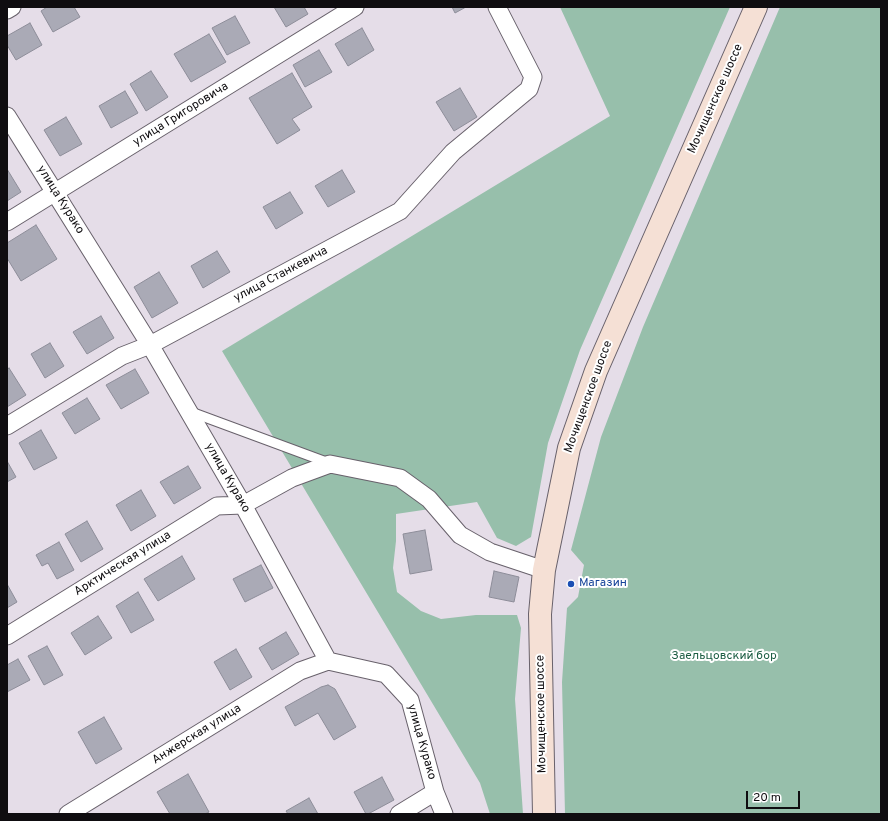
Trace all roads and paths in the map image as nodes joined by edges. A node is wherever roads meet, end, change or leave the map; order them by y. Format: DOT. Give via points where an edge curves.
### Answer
graph roads {
  1 [pos="12,7"];
  2 [pos="355,7"];
  3 [pos="497,7"];
  4 [pos="756,7"];
  5 [pos="7,10"];
  6 [pos="7,116"];
  7 [pos="55,193"];
  8 [pos="7,222"];
  9 [pos="150,345"];
  10 [pos="188,411"];
  11 [pos="7,426"];
  12 [pos="330,464"];
  13 [pos="243,505"];
  14 [pos="544,570"];
  15 [pos="7,636"];
  16 [pos="328,661"];
  17 [pos="435,792"];
  18 [pos="68,814"];
  19 [pos="399,814"];
  20 [pos="444,814"];
  21 [pos="544,814"];
  1 -- 5 [label="street"];
  2 -- 7 [label="street, улица Григоровича"];
  3 -- 9 [label="street, улица Станкевича" via="533,77 529,89 453,152 400,211"];
  4 -- 14 [label="street, Мочищенское шоссе" via="596,370 569,448"];
  6 -- 7 [label="street, улица Курако"];
  7 -- 8 [label="street, улица Григоровича"];
  7 -- 9 [label="street, улица Курако"];
  9 -- 10 [label="street, улица Курако"];
  9 -- 11 [label="street, улица Станкевича" via="122,356"];
  10 -- 12 [label="lane"];
  10 -- 13 [label="street, улица Курако"];
  12 -- 13 [label="street" via="292,478"];
  12 -- 14 [label="street" via="400,478 428,499 460,535 490,552"];
  13 -- 15 [label="street, Арктическая улица" via="217,506"];
  13 -- 16 [label="street, улица Курако"];
  14 -- 21 [label="street, Мочищенское шоссе" via="540,614"];
  16 -- 17 [label="street, улица Курако" via="386,674 410,700"];
  16 -- 18 [label="street, Анжерская улица" via="300,671"];
  17 -- 19 [label="street"];
  17 -- 20 [label="street, улица Курако"];
}
